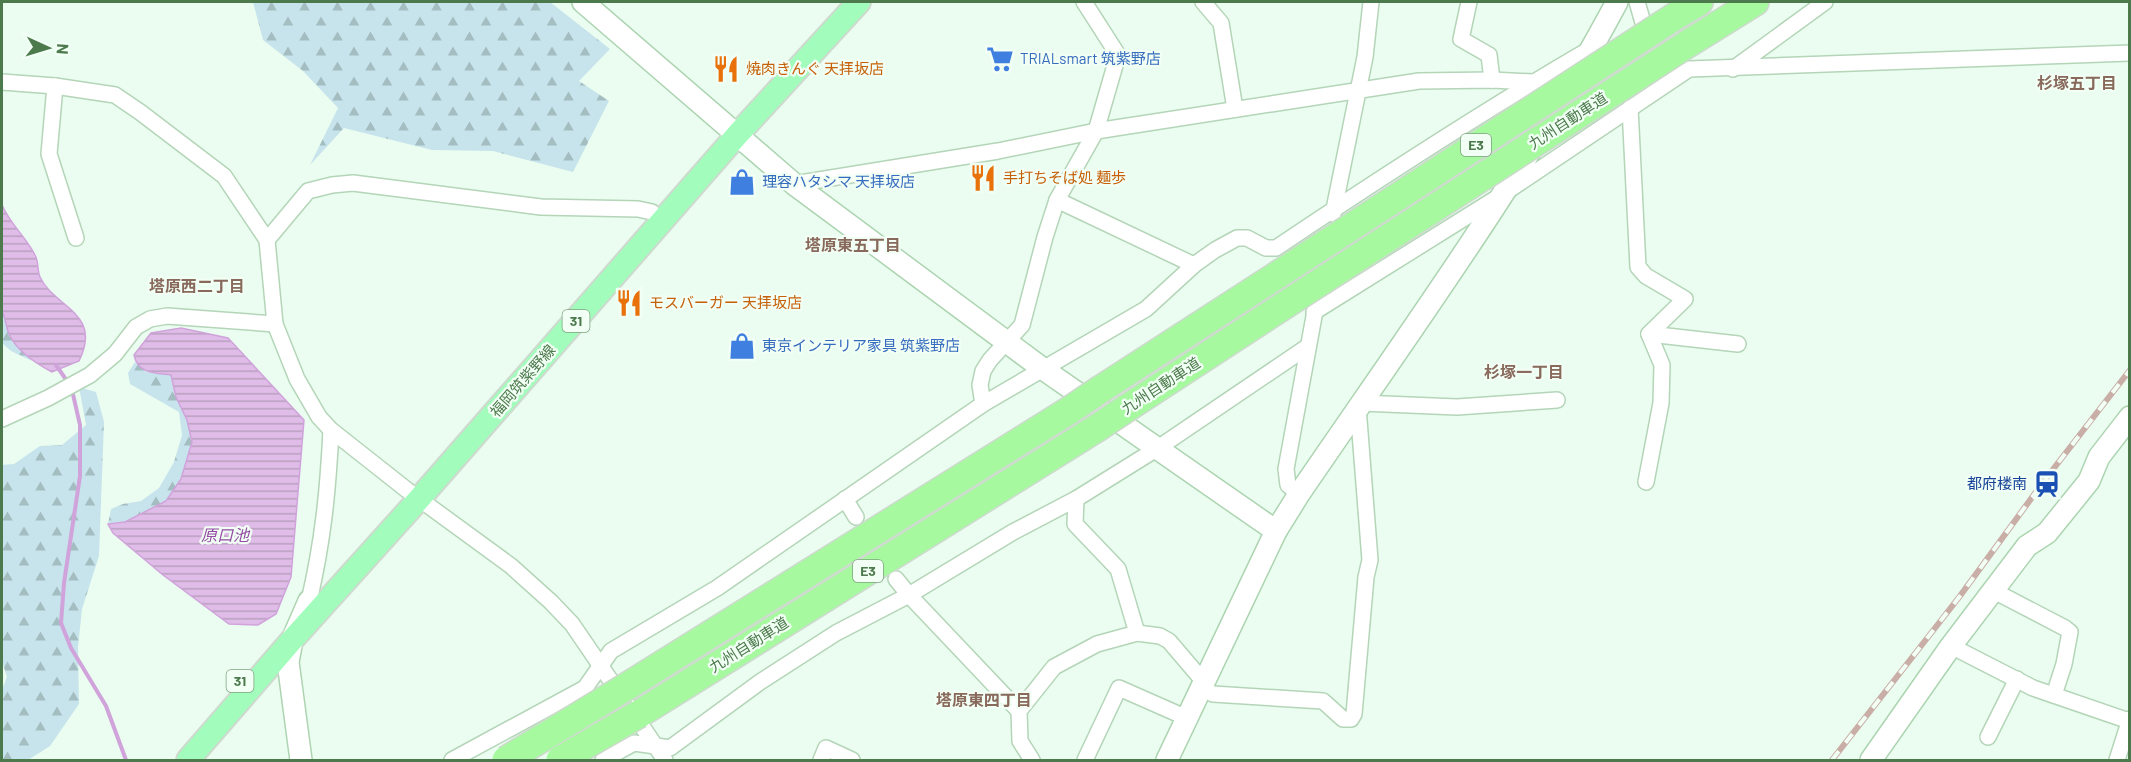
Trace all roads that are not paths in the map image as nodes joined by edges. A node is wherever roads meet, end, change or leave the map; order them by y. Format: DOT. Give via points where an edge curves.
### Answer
graph roads {
  1 [pos="583,2"];
  2 [pos="839,2"];
  3 [pos="859,2"];
  4 [pos="1084,2"];
  5 [pos="1203,2"];
  6 [pos="1371,2"];
  7 [pos="1469,2"];
  8 [pos="1617,2"];
  9 [pos="1637,2"];
  10 [pos="1699,2"];
  11 [pos="1755,2"];
  12 [pos="1825,2"];
  13 [pos="1593,47"];
  14 [pos="2130,53"];
  15 [pos="1733,69"];
  16 [pos="1492,80"];
  17 [pos="2,82"];
  18 [pos="1533,82"];
  19 [pos="55,86"];
  20 [pos="1662,88"];
  21 [pos="1358,91"];
  22 [pos="1630,108"];
  23 [pos="1235,109"];
  24 [pos="732,129"];
  25 [pos="1096,130"];
  26 [pos="794,183"];
  27 [pos="1503,194"];
  28 [pos="1058,200"];
  29 [pos="1335,209"];
  30 [pos="652,212"];
  31 [pos="76,238"];
  32 [pos="267,240"];
  33 [pos="1194,265"];
  34 [pos="1304,306"];
  35 [pos="275,324"];
  36 [pos="1649,334"];
  37 [pos="1007,343"];
  38 [pos="1738,344"];
  39 [pos="1307,347"];
  40 [pos="1043,369"];
  41 [pos="1557,400"];
  42 [pos="983,404"];
  43 [pos="1360,405"];
  44 [pos="2130,417"];
  45 [pos="2,419"];
  46 [pos="331,430"];
  47 [pos="2122,442"];
  48 [pos="1158,448"];
  49 [pos="1646,482"];
  50 [pos="1299,494"];
  51 [pos="413,495"];
  52 [pos="1076,499"];
  53 [pos="845,500"];
  54 [pos="856,517"];
  55 [pos="1276,531"];
  56 [pos="896,579"];
  57 [pos="1994,591"];
  58 [pos="909,595"];
  59 [pos="309,601"];
  60 [pos="1137,633"];
  61 [pos="292,640"];
  62 [pos="1951,646"];
  63 [pos="601,665"];
  64 [pos="2017,679"];
  65 [pos="1202,685"];
  66 [pos="2054,695"];
  67 [pos="1019,711"];
  68 [pos="1187,718"];
  69 [pos="2129,720"];
  70 [pos="1988,737"];
  71 [pos="655,745"];
  72 [pos="170,760"];
  73 [pos="188,760"];
  74 [pos="301,760"];
  75 [pos="452,760"];
  76 [pos="506,760"];
  77 [pos="560,760"];
  78 [pos="603,760"];
  79 [pos="665,760"];
  80 [pos="821,760"];
  81 [pos="852,760"];
  82 [pos="1032,760"];
  83 [pos="1084,760"];
  84 [pos="1167,760"];
  85 [pos="1871,760"];
  86 [pos="2117,760"];
  1 -- 24 [label="street"];
  2 -- 24 [label="main road, 福岡筑紫野線 / 31"];
  3 -- 24 [label="main road, 福岡筑紫野線 / 31"];
  4 -- 25 [label="street" via="1118,55"];
  5 -- 23 [label="street" via="1221,23"];
  6 -- 21 [label="street"];
  7 -- 16 [label="street" via="1461,39 1489,55"];
  8 -- 13 [label="street"];
  9 -- 20 [label="street"];
  10 -- 76 [label="highway, 九州自動車道 / E3, bridge" via="1070,410"];
  11 -- 34 [label="highway, 九州自動車道 / E3, bridge"];
  12 -- 15 [label="street"];
  13 -- 18 [label="street"];
  13 -- 27 [label="street"];
  14 -- 15 [label="street"];
  15 -- 20 [label="street" via="1689,69"];
  16 -- 18 [label="street"];
  16 -- 21 [label="street" via="1419,81"];
  17 -- 19 [label="street"];
  18 -- 29 [label="street"];
  19 -- 31 [label="street" via="49,154"];
  19 -- 32 [label="street" via="115,95 140,112 224,176"];
  20 -- 22 [label="street"];
  21 -- 23 [label="street"];
  21 -- 29 [label="street"];
  22 -- 27 [label="street"];
  22 -- 36 [label="street" via="1638,267 1685,299"];
  23 -- 25 [label="street"];
  24 -- 26 [label="street"];
  24 -- 30 [label="main road, 福岡筑紫野線 / 31"];
  24 -- 51 [label="main road, 福岡筑紫野線 / 31"];
  25 -- 26 [label="street" via="998,151"];
  25 -- 28 [label="street"];
  26 -- 37 [label="street"];
  27 -- 34 [label="street"];
  27 -- 43 [label="street"];
  28 -- 33 [label="street"];
  28 -- 37 [label="street" via="1022,325"];
  29 -- 33 [label="street" via="1276,248 1237,238"];
  29 -- 34 [label="street"];
  30 -- 32 [label="street" via="541,207 353,183 308,191"];
  30 -- 51 [label="main road, 福岡筑紫野線 / 31"];
  32 -- 35 [label="street"];
  33 -- 40 [label="street" via="1146,309"];
  34 -- 39 [label="street"];
  34 -- 77 [label="highway, 九州自動車道 / E3, bridge" via="1128,408"];
  35 -- 45 [label="street" via="167,316 150,320 135,327 115,354 90,375"];
  35 -- 46 [label="street" via="301,387"];
  36 -- 38 [label="street"];
  36 -- 49 [label="street" via="1662,365 1661,403"];
  37 -- 40 [label="street"];
  37 -- 42 [label="street" via="983,371"];
  39 -- 48 [label="street"];
  39 -- 50 [label="street" via="1286,469 1288,485"];
  40 -- 42 [label="street"];
  40 -- 48 [label="street"];
  41 -- 43 [label="street" via="1457,407"];
  42 -- 53 [label="street"];
  43 -- 50 [label="street"];
  43 -- 65 [label="street" via="1370,560 1354,714 1351,719 1343,719 1323,701 1213,694"];
  44 -- 47 [label="street"];
  46 -- 51 [label="street"];
  46 -- 59 [label="street" via="328,499"];
  47 -- 57 [label="street" via="2099,457 2089,481 2047,533 2027,546"];
  48 -- 52 [label="street"];
  48 -- 55 [label="street"];
  50 -- 55 [label="street"];
  51 -- 59 [label="main road, 福岡筑紫野線 / 31"];
  51 -- 61 [label="main road, 福岡筑紫野線 / 31"];
  51 -- 63 [label="street" via="511,567 551,602"];
  52 -- 58 [label="street"];
  52 -- 60 [label="street" via="1075,524 1118,569"];
  53 -- 54 [label="street"];
  53 -- 63 [label="street" via="717,588 611,651"];
  55 -- 65 [label="street"];
  56 -- 58 [label="street"];
  57 -- 62 [label="street"];
  57 -- 66 [label="street" via="2070,632"];
  58 -- 67 [label="street"];
  58 -- 71 [label="street" via="836,633 670,748"];
  59 -- 61 [label="street"];
  59 -- 72 [label="main road, 福岡筑紫野線 / 31"];
  60 -- 65 [label="street" via="1168,640"];
  60 -- 67 [label="street" via="1097,644 1054,667"];
  61 -- 73 [label="main road, 福岡筑紫野線 / 31"];
  61 -- 74 [label="street" via="288,662"];
  62 -- 64 [label="street"];
  62 -- 85 [label="street"];
  63 -- 71 [label="street"];
  63 -- 75 [label="street" via="585,688"];
  64 -- 66 [label="street"];
  64 -- 70 [label="street"];
  65 -- 68 [label="street"];
  66 -- 69 [label="street"];
  67 -- 82 [label="street" via="1020,741"];
  68 -- 83 [label="street" via="1119,688"];
  68 -- 84 [label="street"];
  69 -- 86 [label="street"];
  71 -- 78 [label="street" via="634,743"];
  71 -- 79 [label="street"];
  80 -- 81 [label="street" via="826,748"];
}
